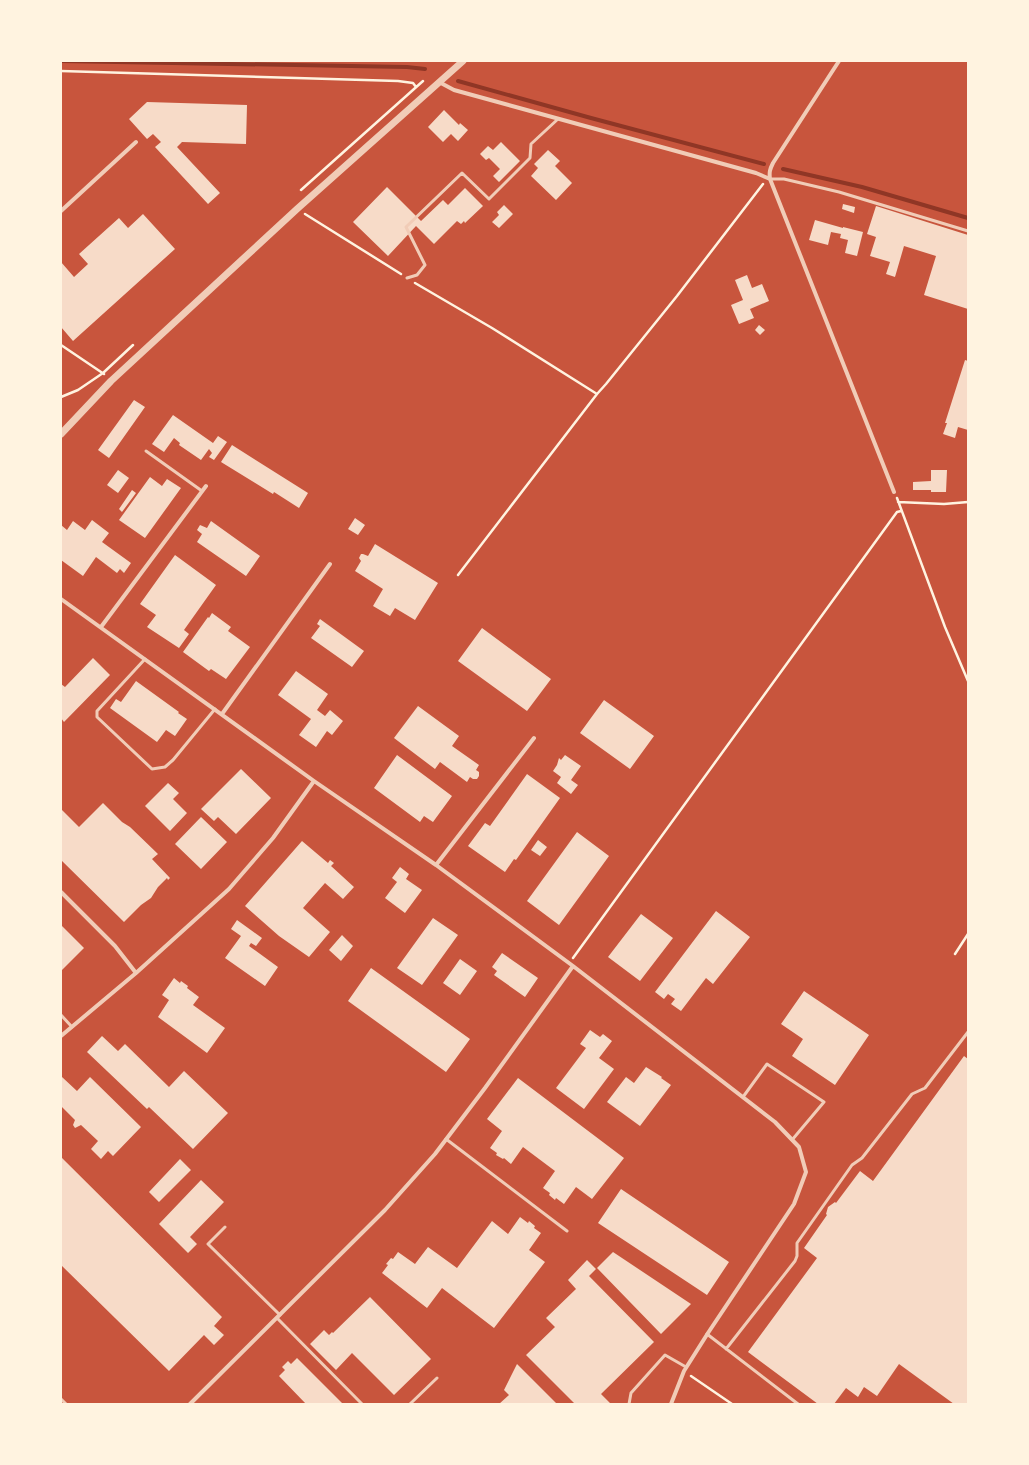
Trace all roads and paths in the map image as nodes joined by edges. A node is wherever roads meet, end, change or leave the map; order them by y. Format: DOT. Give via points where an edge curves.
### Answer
graph roads {
  1 [pos="464,61"];
  2 [pos="839,61"];
  3 [pos="61,71"];
  4 [pos="439,82"];
  5 [pos="415,88"];
  6 [pos="558,119"];
  7 [pos="136,142"];
  8 [pos="770,179"];
  9 [pos="297,209"];
  10 [pos="61,211"];
  11 [pos="968,231"];
  12 [pos="407,278"];
  13 [pos="61,345"];
  14 [pos="111,381"];
  15 [pos="597,394"];
  16 [pos="61,434"];
  17 [pos="146,450"];
  18 [pos="206,486"];
  19 [pos="202,491"];
  20 [pos="894,492"];
  21 [pos="898,502"];
  22 [pos="968,502"];
  23 [pos="901,511"];
  24 [pos="330,564"];
  25 [pos="458,575"];
  26 [pos="61,599"];
  27 [pos="101,627"];
  28 [pos="145,659"];
  29 [pos="968,680"];
  30 [pos="215,709"];
  31 [pos="222,714"];
  32 [pos="534,738"];
  33 [pos="314,781"];
  34 [pos="436,865"];
  35 [pos="61,892"];
  36 [pos="968,934"];
  37 [pos="954,954"];
  38 [pos="571,964"];
  39 [pos="136,973"];
  40 [pos="61,1015"];
  41 [pos="72,1027"];
  42 [pos="968,1032"];
  43 [pos="61,1036"];
  44 [pos="743,1097"];
  45 [pos="446,1139"];
  46 [pos="792,1140"];
  47 [pos="225,1228"];
  48 [pos="567,1231"];
  49 [pos="278,1317"];
  50 [pos="707,1334"];
  51 [pos="726,1349"];
  52 [pos="685,1369"];
  53 [pos="436,1378"];
  54 [pos="61,1399"];
  55 [pos="66,1404"];
  56 [pos="190,1404"];
  57 [pos="362,1404"];
  58 [pos="410,1404"];
  59 [pos="629,1404"];
  60 [pos="671,1404"];
  61 [pos="732,1404"];
  62 [pos="798,1404"];
  1 -- 4 [label="street"];
  2 -- 8 [label="street" via="770,168"];
  3 -- 5 [label="path" via="398,81 413,84"];
  4 -- 6 [label="street" via="454,90"];
  4 -- 9 [label="street"];
  6 -- 8 [label="street"];
  6 -- 12 [label="lane" via="531,144 530,158 489,199 462,173 406,227 425,265 417,275"];
  7 -- 10 [label="street"];
  8 -- 11 [label="lane" via="784,179 839,192"];
  8 -- 15 [label="path" via="760,186 682,290"];
  8 -- 20 [label="street"];
  9 -- 12 [label="path"];
  9 -- 14 [label="street"];
  12 -- 15 [label="path"];
  13 -- 14 [label="path"];
  14 -- 16 [label="street"];
  15 -- 25 [label="path"];
  17 -- 19 [label="lane"];
  18 -- 19 [label="street"];
  19 -- 27 [label="street"];
  20 -- 21 [label="path"];
  21 -- 22 [label="path"];
  21 -- 23 [label="path"];
  23 -- 29 [label="path"];
  23 -- 38 [label="path" via="897,512"];
  24 -- 31 [label="street"];
  26 -- 27 [label="street"];
  27 -- 28 [label="street"];
  28 -- 30 [label="street"];
  28 -- 30 [label="lane" via="98,711 97,717 152,768 165,767 173,760"];
  30 -- 31 [label="street"];
  31 -- 33 [label="street"];
  32 -- 34 [label="street"];
  33 -- 34 [label="street"];
  33 -- 39 [label="street" via="273,838 229,889"];
  34 -- 38 [label="street"];
  35 -- 39 [label="street" via="115,946"];
  36 -- 37 [label="path"];
  38 -- 44 [label="street"];
  38 -- 45 [label="street" via="485,1088"];
  39 -- 41 [label="street"];
  40 -- 41 [label="lane"];
  41 -- 43 [label="street"];
  42 -- 51 [label="lane" via="925,1088 912,1094 862,1158 852,1165 797,1243 795,1261"];
  44 -- 46 [label="street" via="775,1122"];
  44 -- 46 [label="lane" via="767,1064 824,1102"];
  45 -- 48 [label="lane"];
  45 -- 49 [label="street" via="385,1210"];
  46 -- 50 [label="street" via="799,1147 806,1172 794,1204"];
  47 -- 49 [label="lane" via="208,1244"];
  49 -- 56 [label="street"];
  49 -- 57 [label="lane"];
  50 -- 51 [label="lane"];
  50 -- 52 [label="street"];
  51 -- 62 [label="lane"];
  52 -- 59 [label="lane" via="665,1355 631,1393"];
  52 -- 60 [label="street"];
  52 -- 61 [label="path"];
  53 -- 58 [label="lane"];
  54 -- 55 [label="lane"];
}
